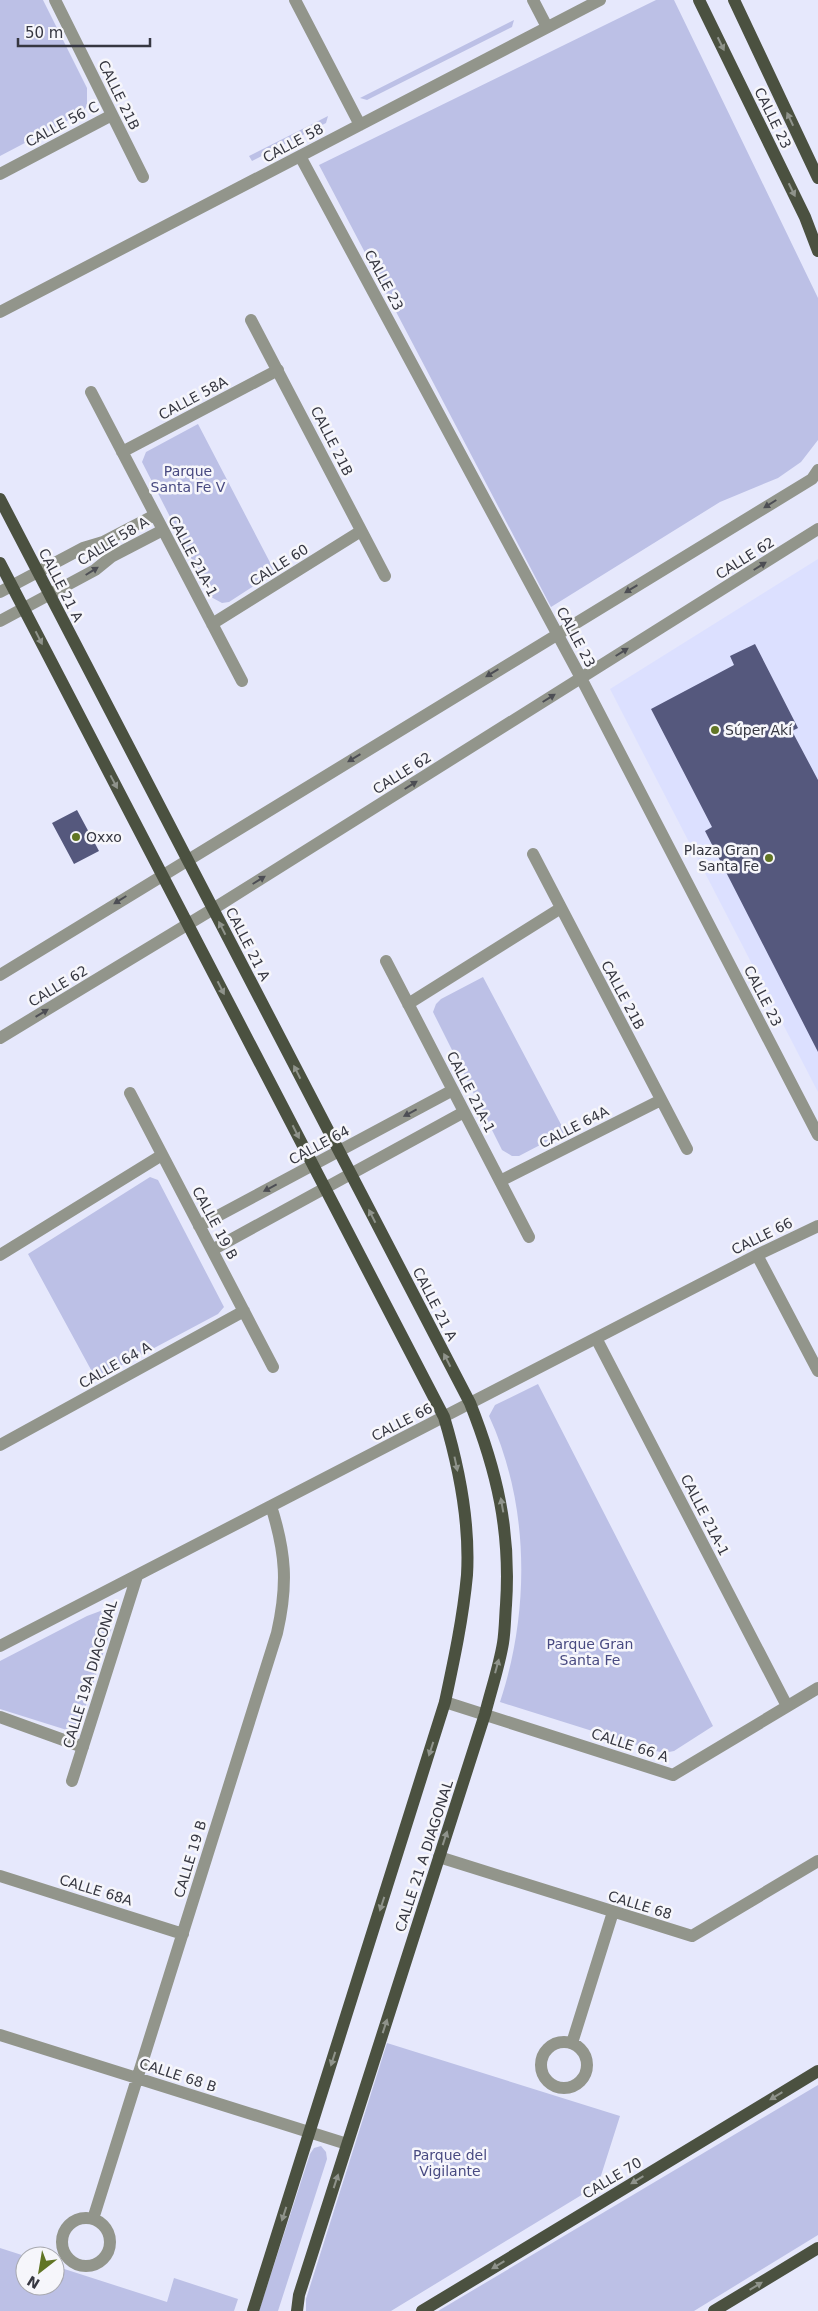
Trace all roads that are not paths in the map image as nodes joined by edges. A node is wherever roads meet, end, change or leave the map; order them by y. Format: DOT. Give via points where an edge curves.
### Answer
graph roads {
  1 [pos="55,0"];
  2 [pos="295,0"];
  3 [pos="533,0"];
  4 [pos="600,0"];
  5 [pos="699,0"];
  6 [pos="734,0"];
  7 [pos="547,27"];
  8 [pos="112,115"];
  9 [pos="360,125"];
  10 [pos="300,156"];
  11 [pos="0,174"];
  12 [pos="143,177"];
  13 [pos="818,178"];
  14 [pos="818,251"];
  15 [pos="0,312"];
  16 [pos="252,320"];
  17 [pos="278,370"];
  18 [pos="90,392"];
  19 [pos="122,452"];
  20 [pos="818,470"];
  21 [pos="0,499"];
  22 [pos="155,515"];
  23 [pos="162,530"];
  24 [pos="818,530"];
  25 [pos="361,531"];
  26 [pos="0,563"];
  27 [pos="38,572"];
  28 [pos="385,576"];
  29 [pos="12,586"];
  30 [pos="0,592"];
  31 [pos="50,595"];
  32 [pos="24,609"];
  33 [pos="0,622"];
  34 [pos="212,624"];
  35 [pos="557,634"];
  36 [pos="581,678"];
  37 [pos="242,682"];
  38 [pos="533,854"];
  39 [pos="187,859"];
  40 [pos="162,874"];
  41 [pos="561,908"];
  42 [pos="213,909"];
  43 [pos="188,924"];
  44 [pos="386,961"];
  45 [pos="0,975"];
  46 [pos="408,1004"];
  47 [pos="0,1038"];
  48 [pos="453,1090"];
  49 [pos="130,1093"];
  50 [pos="661,1100"];
  51 [pos="464,1112"];
  52 [pos="818,1135"];
  53 [pos="687,1150"];
  54 [pos="338,1151"];
  55 [pos="162,1155"];
  56 [pos="313,1165"];
  57 [pos="350,1174"];
  58 [pos="500,1182"];
  59 [pos="325,1188"];
  60 [pos="200,1226"];
  61 [pos="818,1226"];
  62 [pos="529,1237"];
  63 [pos="212,1250"];
  64 [pos="0,1255"];
  65 [pos="758,1255"];
  66 [pos="244,1311"];
  67 [pos="596,1338"];
  68 [pos="273,1367"];
  69 [pos="818,1371"];
  70 [pos="470,1404"];
  71 [pos="444,1417"];
  72 [pos="0,1445"];
  73 [pos="271,1506"];
  74 [pos="137,1576"];
  75 [pos="0,1646"];
  76 [pos="818,1688"];
  77 [pos="445,1702"];
  78 [pos="787,1706"];
  79 [pos="485,1714"];
  80 [pos="0,1716"];
  81 [pos="83,1746"];
  82 [pos="72,1780"];
  83 [pos="439,1856"];
  84 [pos="818,1861"];
  85 [pos="0,1876"];
  86 [pos="613,1912"];
  87 [pos="183,1934"];
  88 [pos="0,2035"];
  89 [pos="572,2043"];
  90 [pos="818,2071"];
  91 [pos="138,2077"];
  92 [pos="310,2132"];
  93 [pos="347,2144"];
  94 [pos="93,2219"];
  95 [pos="818,2248"];
  96 [pos="253,2311"];
  97 [pos="296,2311"];
  98 [pos="422,2311"];
  99 [pos="714,2311"];
  1 -- 8 [label="street, CALLE 21B"];
  2 -- 9 [label="street"];
  3 -- 7 [label="street"];
  4 -- 7 [label="street, CALLE 58"];
  5 -- 14 [label="main road, CALLE 23, one-way" via="805,217"];
  13 -- 6 [label="main road, CALLE 23, one-way"];
  7 -- 9 [label="street, CALLE 58"];
  8 -- 11 [label="street, CALLE 56 C"];
  8 -- 12 [label="street, CALLE 21B"];
  9 -- 10 [label="street, CALLE 58"];
  10 -- 15 [label="street, CALLE 58"];
  10 -- 35 [label="street, CALLE 23"];
  16 -- 17 [label="street, CALLE 21B"];
  17 -- 19 [label="street, CALLE 58A"];
  17 -- 25 [label="street, CALLE 21B"];
  18 -- 19 [label="street, CALLE 21A-1"];
  19 -- 22 [label="street, CALLE 21A-1"];
  20 -- 35 [label="street, one-way" via="812,479"];
  21 -- 27 [label="main road, CALLE 21 A"];
  22 -- 23 [label="street, CALLE 21A-1"];
  22 -- 27 [label="street, CALLE 58 A"];
  31 -- 23 [label="street, CALLE 58 A, one-way"];
  23 -- 34 [label="street, CALLE 21A-1"];
  36 -- 24 [label="street, CALLE 62, one-way"];
  25 -- 28 [label="street, CALLE 21B"];
  25 -- 34 [label="street, CALLE 60"];
  26 -- 29 [label="main road"];
  27 -- 29 [label="street, CALLE 58 A"];
  27 -- 31 [label="main road, CALLE 21 A"];
  29 -- 30 [label="street, CALLE 58 A"];
  29 -- 32 [label="main road"];
  31 -- 32 [label="street, CALLE 58 A"];
  31 -- 39 [label="main road, CALLE 21 A"];
  32 -- 33 [label="street, CALLE 58 A"];
  32 -- 40 [label="main road, one-way"];
  34 -- 37 [label="street, CALLE 21A-1"];
  35 -- 36 [label="street, CALLE 23"];
  35 -- 39 [label="street, one-way"];
  42 -- 36 [label="street, CALLE 62, one-way"];
  36 -- 52 [label="street, CALLE 23"];
  38 -- 41 [label="street, CALLE 21B"];
  39 -- 40 [label="street"];
  39 -- 42 [label="main road, CALLE 21 A"];
  40 -- 43 [label="main road"];
  40 -- 45 [label="street, one-way"];
  41 -- 46 [label="street"];
  41 -- 50 [label="street, CALLE 21B"];
  42 -- 43 [label="street, CALLE 62"];
  54 -- 42 [label="main road, CALLE 21 A, one-way"];
  47 -- 43 [label="street, CALLE 62, one-way"];
  43 -- 56 [label="main road, one-way"];
  44 -- 46 [label="street, CALLE 21A-1"];
  46 -- 48 [label="street, CALLE 21A-1"];
  48 -- 51 [label="street, CALLE 21A-1"];
  48 -- 54 [label="street, CALLE 64, one-way"];
  49 -- 55 [label="street, CALLE 19 B"];
  50 -- 53 [label="street, CALLE 21B"];
  50 -- 58 [label="street, CALLE 64A"];
  51 -- 57 [label="street"];
  51 -- 58 [label="street, CALLE 21A-1"];
  54 -- 56 [label="street, CALLE 64"];
  54 -- 57 [label="main road, CALLE 21 A"];
  55 -- 60 [label="street, CALLE 19 B"];
  55 -- 64 [label="street"];
  56 -- 59 [label="main road"];
  56 -- 60 [label="street, CALLE 64, one-way"];
  57 -- 59 [label="street"];
  70 -- 57 [label="main road, CALLE 21 A, one-way"];
  58 -- 62 [label="street, CALLE 21A-1"];
  59 -- 63 [label="street"];
  59 -- 71 [label="main road"];
  60 -- 63 [label="street, CALLE 19 B"];
  61 -- 65 [label="street, CALLE 66"];
  63 -- 66 [label="street, CALLE 19 B"];
  65 -- 67 [label="street, CALLE 66"];
  65 -- 69 [label="street"];
  66 -- 68 [label="street, CALLE 19 B"];
  66 -- 72 [label="street, CALLE 64 A"];
  67 -- 70 [label="street, CALLE 66"];
  67 -- 78 [label="street, CALLE 21A-1"];
  70 -- 71 [label="street, CALLE 66"];
  79 -- 70 [label="main road, CALLE 21 A DIAGONAL, one-way" via="503,1642 507,1544 494,1470"];
  71 -- 73 [label="street, CALLE 66"];
  71 -- 77 [label="main road, CALLE 21 A DIAGONAL, one-way" via="462,1492 467,1572 461,1628"];
  73 -- 74 [label="street, CALLE 66"];
  73 -- 87 [label="street, CALLE 19 B" via="285,1564 286,1591 282,1612"];
  74 -- 75 [label="street, CALLE 66"];
  74 -- 81 [label="street, CALLE 19A DIAGONAL"];
  76 -- 78 [label="street, CALLE 66 A"];
  77 -- 79 [label="street, CALLE 66 A"];
  77 -- 92 [label="main road, CALLE 21 A DIAGONAL, one-way"];
  78 -- 79 [label="street, CALLE 66 A" via="673,1775"];
  83 -- 79 [label="main road, CALLE 21 A DIAGONAL, one-way"];
  80 -- 81 [label="street"];
  81 -- 82 [label="street, CALLE 19A DIAGONAL"];
  83 -- 86 [label="street, CALLE 68"];
  93 -- 83 [label="main road, CALLE 21 A DIAGONAL, one-way"];
  84 -- 86 [label="street, CALLE 68" via="692,1936"];
  85 -- 87 [label="street, CALLE 68A"];
  86 -- 89 [label="street"];
  87 -- 91 [label="street, CALLE 19 B"];
  88 -- 91 [label="street, CALLE 68 B"];
  90 -- 98 [label="main road, CALLE 70, one-way"];
  91 -- 92 [label="street, CALLE 68 B"];
  91 -- 94 [label="street, CALLE 19 B"];
  92 -- 93 [label="street, CALLE 68 B"];
  92 -- 96 [label="main road, CALLE 21 A DIAGONAL, one-way"];
  97 -- 93 [label="main road, CALLE 21 A DIAGONAL, one-way"];
  99 -- 95 [label="main road, one-way"];
}
